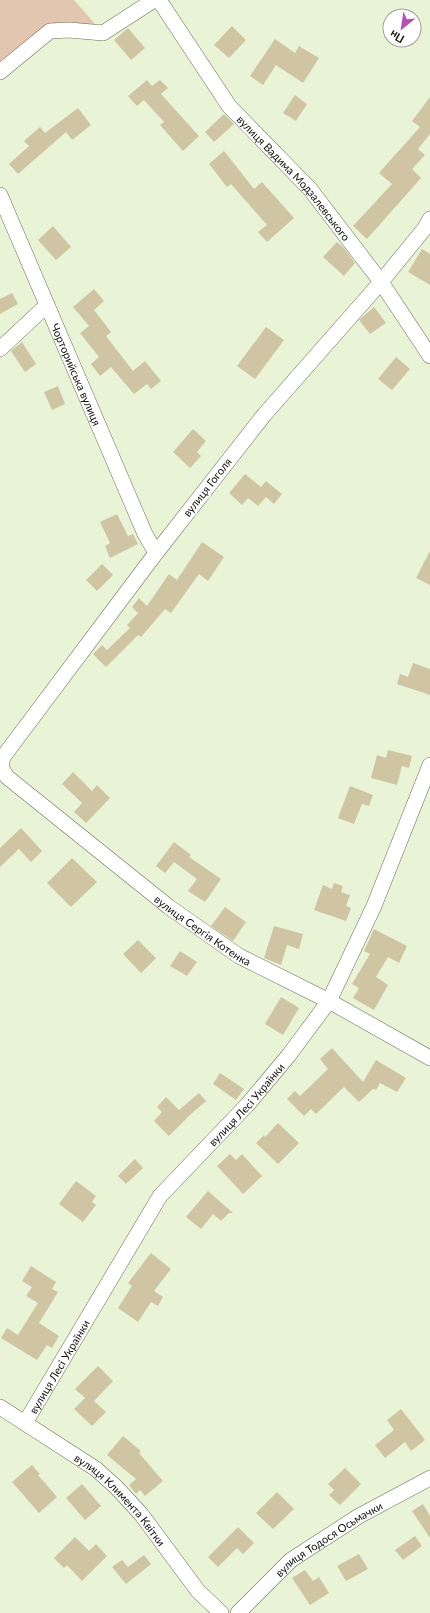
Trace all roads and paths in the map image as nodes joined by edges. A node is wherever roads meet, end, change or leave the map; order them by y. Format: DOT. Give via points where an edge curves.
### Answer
graph roads {
  1 [pos="154,0"];
  2 [pos="159,0"];
  3 [pos="0,72"];
  4 [pos="0,195"];
  5 [pos="430,219"];
  6 [pos="381,282"];
  7 [pos="47,305"];
  8 [pos="0,349"];
  9 [pos="430,356"];
  10 [pos="156,553"];
  11 [pos="430,765"];
  12 [pos="1,767"];
  13 [pos="329,1001"];
  14 [pos="430,1058"];
  15 [pos="0,1407"];
  16 [pos="25,1423"];
  17 [pos="430,1478"];
  18 [pos="221,1613"];
  19 [pos="238,1613"];
  1 -- 3 [label="street" via="103,33 50,31"];
  2 -- 6 [label="street, вулиця Вадима Модзалевського" via="229,106 310,190"];
  4 -- 7 [label="street, Чорторийська вулиця"];
  5 -- 6 [label="street, вулиця Гоголя"];
  6 -- 9 [label="street, вулиця Вадима Модзалевського"];
  6 -- 10 [label="street, вулиця Гоголя" via="264,415"];
  7 -- 8 [label="street"];
  7 -- 10 [label="street, Чорторийська вулиця"];
  10 -- 12 [label="street, вулиця Гоголя" via="3,757"];
  11 -- 13 [label="street, вулиця Лесі Українки" via="374,906"];
  12 -- 13 [label="street, вулиця Сергія Котенка" via="7,777 169,907 239,956"];
  13 -- 14 [label="street, вулиця Сергія Котенка"];
  13 -- 16 [label="street, вулиця Лесі Українки" via="248,1104 160,1196"];
  15 -- 16 [label="street, вулиця Климента Квітки"];
  16 -- 18 [label="street, вулиця Климента Квітки" via="96,1469 116,1487 141,1514 198,1591"];
  17 -- 19 [label="street, вулиця Тодося Осьмачки" via="359,1516 291,1560"];
}
